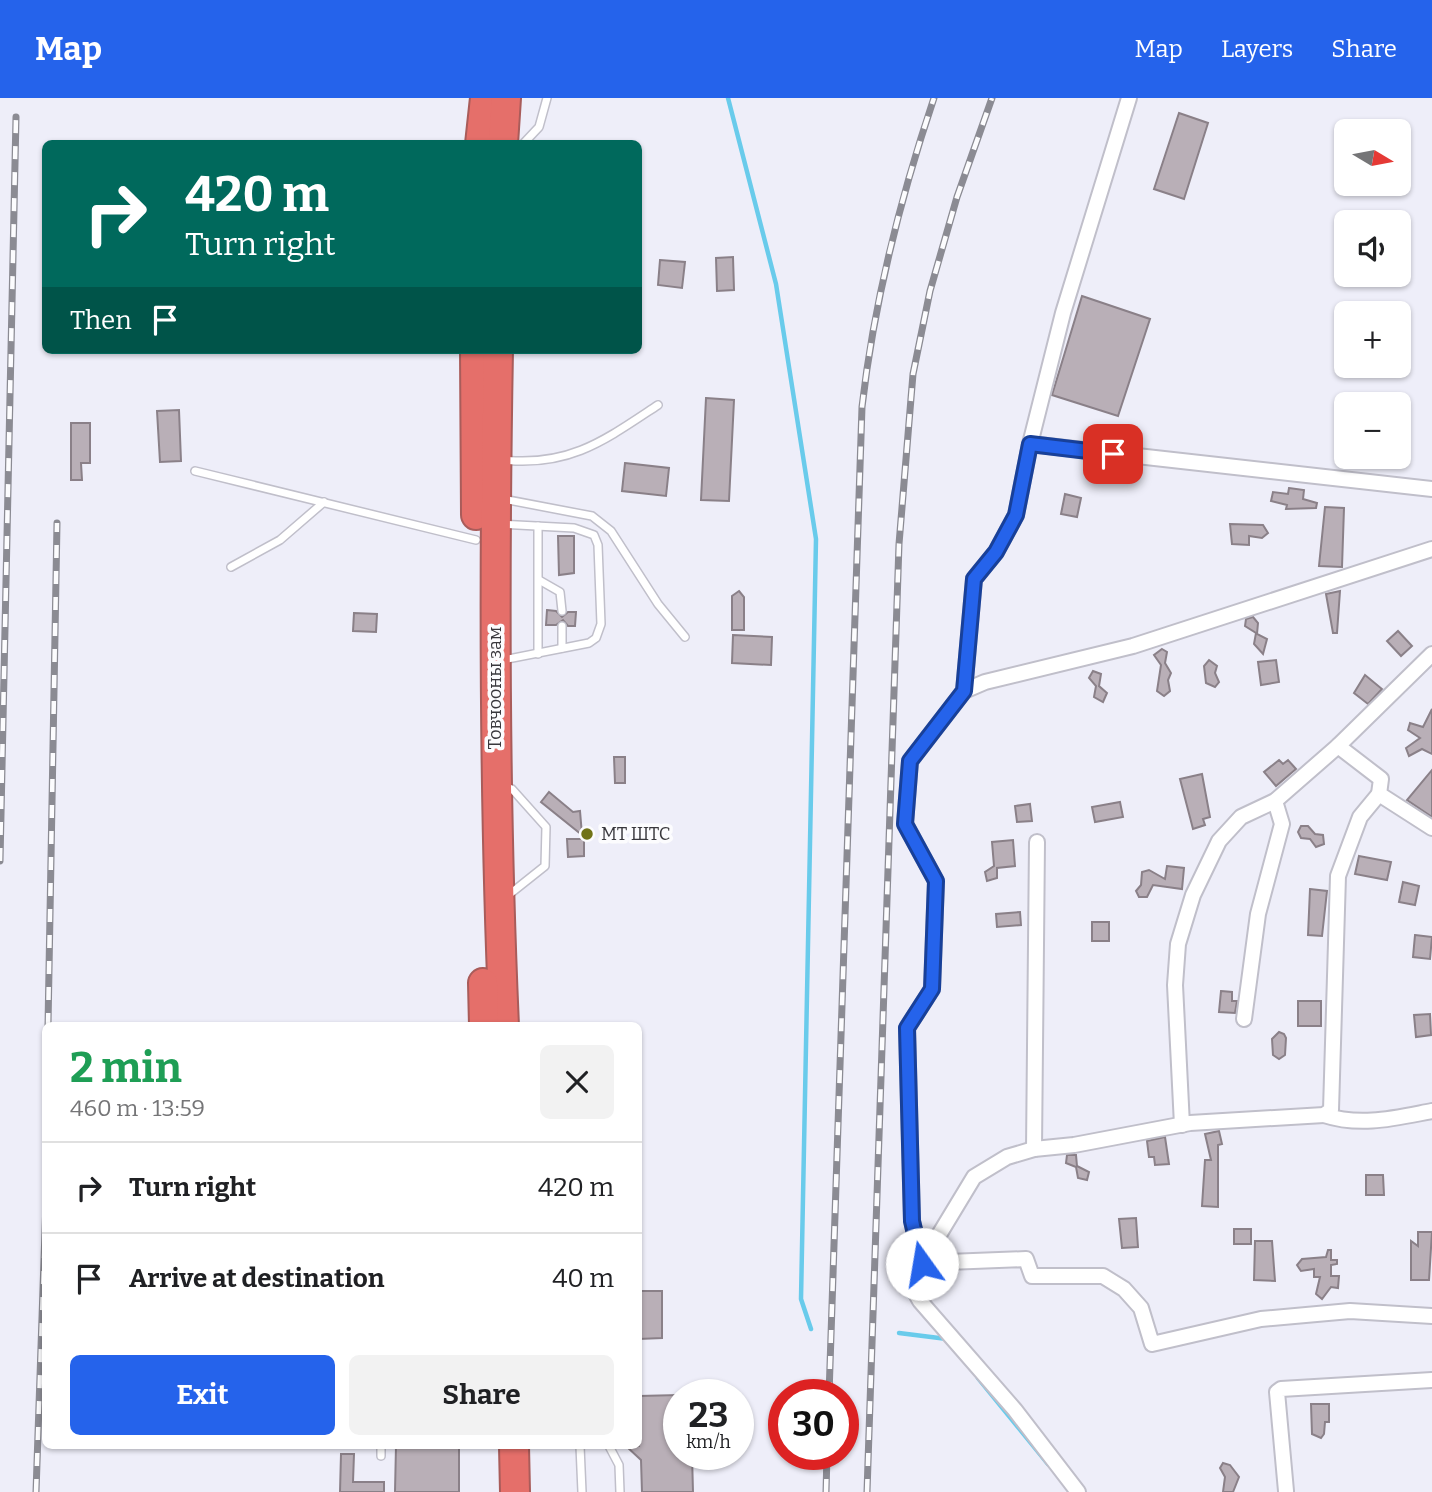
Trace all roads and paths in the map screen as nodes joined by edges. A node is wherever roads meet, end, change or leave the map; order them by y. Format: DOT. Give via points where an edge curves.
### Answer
graph roads {
  1 [pos="485,98"];
  2 [pos="506,98"];
  3 [pos="547,98"];
  4 [pos="1129,98"];
  5 [pos="480,140"];
  6 [pos="503,140"];
  7 [pos="527,140"];
  8 [pos="475,354"];
  9 [pos="498,354"];
  10 [pos="658,405"];
  11 [pos="1030,444"];
  12 [pos="496,459"];
  13 [pos="195,471"];
  14 [pos="1432,489"];
  15 [pos="324,502"];
  16 [pos="489,520"];
  17 [pos="538,526"];
  18 [pos="1432,549"];
  19 [pos="231,567"];
  20 [pos="539,580"];
  21 [pos="562,611"];
  22 [pos="562,626"];
  23 [pos="685,637"];
  24 [pos="562,648"];
  25 [pos="538,654"];
  26 [pos="1432,654"];
  27 [pos="495,662"];
  28 [pos="964,691"];
  29 [pos="1338,746"];
  30 [pos="496,782"];
  31 [pos="1379,794"];
  32 [pos="1275,801"];
  33 [pos="1432,828"];
  34 [pos="1037,842"];
  35 [pos="499,903"];
  36 [pos="1244,1019"];
  37 [pos="484,1022"];
  38 [pos="504,1022"];
  39 [pos="1432,1111"];
  40 [pos="1324,1115"];
  41 [pos="1182,1125"];
  42 [pos="1034,1149"];
  43 [pos="922,1264"];
  44 [pos="1432,1316"];
  45 [pos="1432,1380"];
  46 [pos="381,1449"];
  47 [pos="496,1449"];
  48 [pos="514,1449"];
  49 [pos="580,1449"];
  50 [pos="611,1449"];
  51 [pos="381,1456"];
  52 [pos="1286,1491"];
  53 [pos="497,1492"];
  54 [pos="515,1492"];
  55 [pos="582,1492"];
  56 [pos="620,1492"];
  57 [pos="1078,1492"];
  1 -- 5 [label="highway"];
  2 -- 6 [label="highway"];
  3 -- 7 [label="lane" via="539,127"];
  4 -- 11 [label="street" via="1063,313"];
  8 -- 16 [label="highway, Товчооны зам"];
  9 -- 12 [label="highway, Товчооны зам"];
  10 -- 12 [label="lane" via="594,447 533,463"];
  11 -- 14 [label="street"];
  11 -- 28 [label="street" via="1016,515 996,552 974,579"];
  12 -- 16 [label="highway, Товчооны зам"];
  13 -- 15 [label="lane"];
  15 -- 16 [label="lane"];
  15 -- 19 [label="lane" via="280,540"];
  16 -- 17 [label="lane"];
  16 -- 23 [label="lane" via="592,516 611,531"];
  16 -- 27 [label="highway, Товчооны зам"];
  16 -- 37 [label="highway, Товчооны зам"];
  17 -- 20 [label="lane"];
  17 -- 24 [label="lane" via="584,530 594,535 598,545 600,631 589,643"];
  18 -- 28 [label="street" via="1133,646"];
  20 -- 21 [label="lane" via="560,592"];
  20 -- 25 [label="lane"];
  22 -- 24 [label="lane"];
  24 -- 25 [label="lane"];
  25 -- 27 [label="lane"];
  26 -- 29 [label="street"];
  27 -- 30 [label="highway, Товчооны зам"];
  28 -- 43 [label="street" via="910,761 905,824 936,881 932,989 907,1028 912,1221"];
  29 -- 31 [label="street" via="1381,779"];
  29 -- 32 [label="street"];
  30 -- 35 [label="highway, Товчооны зам"];
  30 -- 35 [label="lane" via="512,789 547,827 545,866"];
  31 -- 33 [label="street"];
  31 -- 40 [label="street" via="1360,817 1338,876 1333,1103"];
  32 -- 36 [label="street" via="1282,824 1258,914"];
  32 -- 41 [label="street" via="1241,817 1219,841 1193,895 1178,944 1175,985"];
  34 -- 42 [label="street"];
  35 -- 38 [label="highway, Товчооны зам"];
  39 -- 40 [label="street" via="1371,1122"];
  40 -- 41 [label="street"];
  41 -- 42 [label="street"];
  42 -- 43 [label="street" via="1007,1157 974,1177"];
  43 -- 44 [label="street" via="1026,1259 1032,1276 1103,1276 1124,1289 1141,1308 1152,1344 1261,1319 1350,1311"];
  43 -- 57 [label="street" via="915,1292 920,1301 1015,1410"];
  45 -- 52 [label="street" via="1277,1392"];
  46 -- 51 [label="lane"];
  47 -- 53 [label="highway"];
  48 -- 54 [label="highway"];
  49 -- 55 [label="lane"];
  50 -- 56 [label="lane" via="619,1465"];
}
